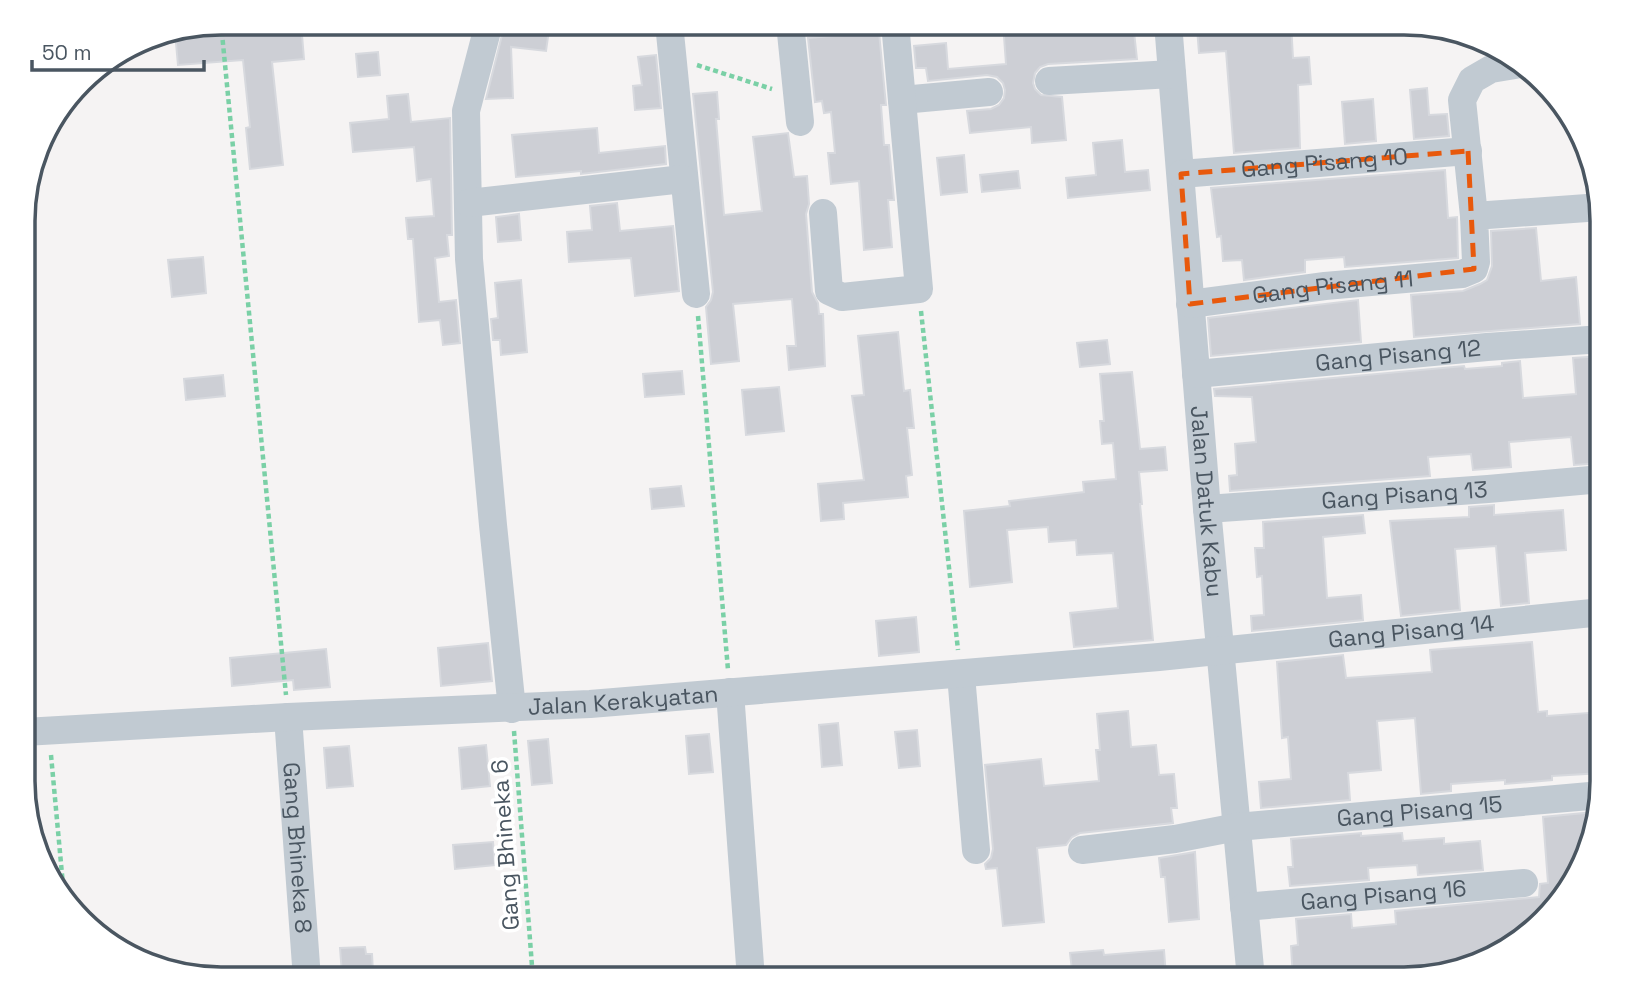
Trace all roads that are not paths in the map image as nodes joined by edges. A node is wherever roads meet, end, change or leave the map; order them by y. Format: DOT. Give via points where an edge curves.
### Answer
graph roads {
  1 [pos="486,35"];
  2 [pos="670,35"];
  3 [pos="791,35"];
  4 [pos="896,35"];
  5 [pos="1172,35"];
  6 [pos="1507,66"];
  7 [pos="1172,75"];
  8 [pos="1049,81"];
  9 [pos="989,92"];
  10 [pos="902,100"];
  11 [pos="800,122"];
  12 [pos="1468,151"];
  13 [pos="1181,174"];
  14 [pos="683,179"];
  15 [pos="469,203"];
  16 [pos="1590,208"];
  17 [pos="823,213"];
  18 [pos="1474,216"];
  19 [pos="696,295"];
  20 [pos="1190,304"];
  21 [pos="1590,340"];
  22 [pos="1196,374"];
  23 [pos="1590,479"];
  24 [pos="1207,509"];
  25 [pos="1590,613"];
  26 [pos="1221,649"];
  27 [pos="961,675"];
  28 [pos="730,692"];
  29 [pos="512,709"];
  30 [pos="288,717"];
  31 [pos="36,731"];
  32 [pos="1590,795"];
  33 [pos="1237,827"];
  34 [pos="1082,849"];
  35 [pos="976,850"];
  36 [pos="1524,883"];
  37 [pos="1244,907"];
  38 [pos="306,967"];
  39 [pos="750,967"];
  40 [pos="1250,967"];
  1 -- 15 [label="street" via="466,111"];
  2 -- 14 [label="street"];
  3 -- 11 [label="street"];
  4 -- 10 [label="street"];
  5 -- 7 [label="street, Jalan Datuk Kabu"];
  6 -- 12 [label="street" via="1491,69 1467,87 1462,100"];
  7 -- 8 [label="street"];
  7 -- 13 [label="street, Jalan Datuk Kabu"];
  9 -- 10 [label="street"];
  10 -- 17 [label="street" via="919,289 834,295 829,291"];
  12 -- 13 [label="street, Gang Pisang 10"];
  12 -- 18 [label="street"];
  13 -- 20 [label="street, Jalan Datuk Kabu"];
  14 -- 15 [label="street"];
  14 -- 19 [label="street"];
  15 -- 29 [label="street" via="470,258"];
  16 -- 18 [label="street"];
  18 -- 20 [label="street, Gang Pisang 11" via="1476,262 1474,270 1462,274"];
  20 -- 22 [label="street, Jalan Datuk Kabu"];
  21 -- 22 [label="street, Gang Pisang 12"];
  22 -- 24 [label="street, Jalan Datuk Kabu"];
  23 -- 24 [label="street, Gang Pisang 13"];
  24 -- 26 [label="street, Jalan Datuk Kabu"];
  25 -- 26 [label="street, Gang Pisang 14"];
  26 -- 27 [label="street, Jalan Kerakyatan"];
  26 -- 33 [label="street, Jalan Datuk Kabu"];
  27 -- 28 [label="street, Jalan Kerakyatan"];
  27 -- 35 [label="street"];
  28 -- 29 [label="street, Jalan Kerakyatan"];
  28 -- 39 [label="street"];
  29 -- 30 [label="street, Jalan Kerakyatan"];
  30 -- 31 [label="street, Jalan Kerakyatan"];
  30 -- 38 [label="street, Gang Bhineka 8"];
  32 -- 33 [label="street, Gang Pisang 15"];
  33 -- 34 [label="street, Gang Pisang 15"];
  33 -- 37 [label="street, Jalan Datuk Kabu"];
  36 -- 37 [label="street, Gang Pisang 16"];
  37 -- 40 [label="street, Jalan Datuk Kabu"];
}
